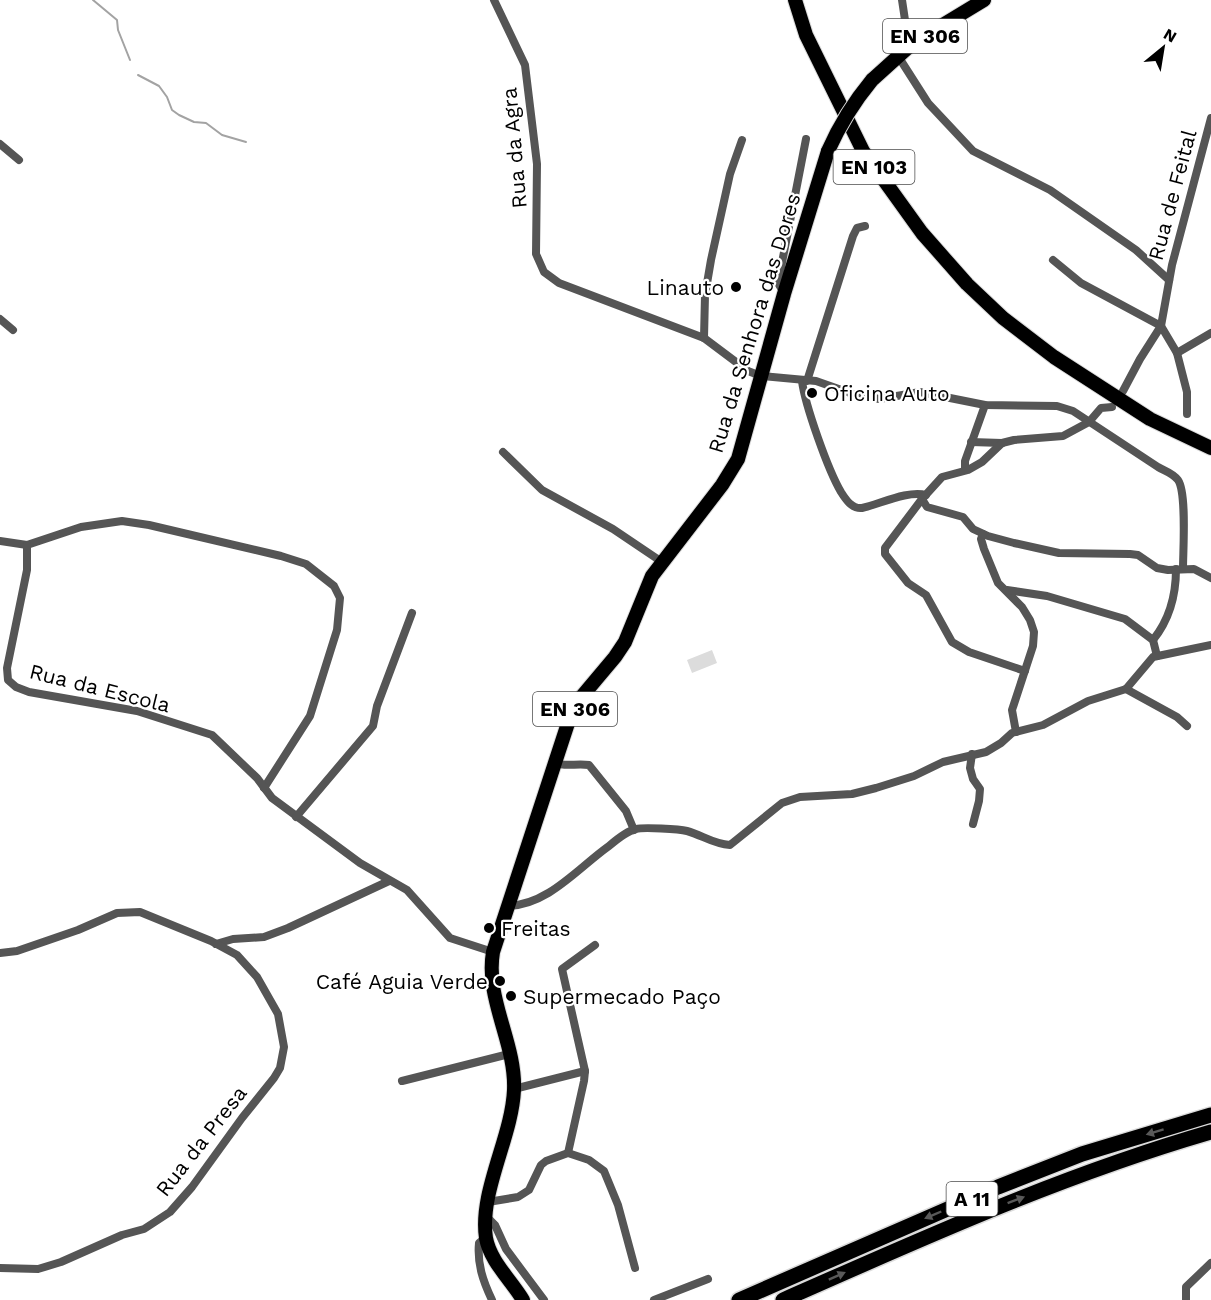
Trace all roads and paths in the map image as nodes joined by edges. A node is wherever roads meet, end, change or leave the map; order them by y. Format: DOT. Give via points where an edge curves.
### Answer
graph roads {
  1 [pos="494,0"];
  2 [pos="795,0"];
  3 [pos="902,0"];
  4 [pos="984,0"];
  5 [pos="917,41"];
  6 [pos="898,56"];
  7 [pos="1211,118"];
  8 [pos="806,139"];
  9 [pos="742,140"];
  10 [pos="0,144"];
  11 [pos="19,160"];
  12 [pos="865,226"];
  13 [pos="1053,260"];
  14 [pos="1168,280"];
  15 [pos="784,294"];
  16 [pos="0,319"];
  17 [pos="1161,327"];
  18 [pos="13,330"];
  19 [pos="1211,333"];
  20 [pos="704,338"];
  21 [pos="1177,353"];
  22 [pos="761,376"];
  23 [pos="805,381"];
  24 [pos="1100,388"];
  25 [pos="1123,391"];
  26 [pos="985,405"];
  27 [pos="1112,407"];
  28 [pos="1187,414"];
  29 [pos="1089,422"];
  30 [pos="1211,439"];
  31 [pos="971,442"];
  32 [pos="1002,443"];
  33 [pos="1211,448"];
  34 [pos="503,452"];
  35 [pos="965,470"];
  36 [pos="924,497"];
  37 [pos="983,534"];
  38 [pos="0,541"];
  39 [pos="27,545"];
  40 [pos="662,562"];
  41 [pos="1180,569"];
  42 [pos="1211,578"];
  43 [pos="1007,590"];
  44 [pos="412,613"];
  45 [pos="1153,640"];
  46 [pos="1211,645"];
  47 [pos="1157,656"];
  48 [pos="1025,671"];
  49 [pos="1126,689"];
  50 [pos="1187,726"];
  51 [pos="1016,732"];
  52 [pos="972,754"];
  53 [pos="555,763"];
  54 [pos="264,788"];
  55 [pos="296,817"];
  56 [pos="973,824"];
  57 [pos="634,830"];
  58 [pos="389,880"];
  59 [pos="508,906"];
  60 [pos="216,944"];
  61 [pos="595,945"];
  62 [pos="493,951"];
  63 [pos="0,953"];
  64 [pos="509,1054"];
  65 [pos="585,1071"];
  66 [pos="402,1081"];
  67 [pos="514,1089"];
  68 [pos="1211,1115"];
  69 [pos="1211,1132"];
  70 [pos="568,1153"];
  71 [pos="487,1209"];
  72 [pos="486,1237"];
  73 [pos="1211,1263"];
  74 [pos="634,1268"];
  75 [pos="0,1269"];
  76 [pos="708,1279"];
  77 [pos="492,1300"];
  78 [pos="523,1300"];
  79 [pos="544,1300"];
  80 [pos="654,1300"];
  81 [pos="739,1300"];
  82 [pos="783,1300"];
  83 [pos="1186,1300"];
  1 -- 20 [label="street, Rua da Agra" via="525,65 537,164 536,254 544,272 559,283"];
  2 -- 24 [label="main road, EN 103" via="806,35 863,152 922,233 1003,318"];
  3 -- 5 [label="street" via="905,20"];
  4 -- 5 [label="main road, Rua da Senhora das Dores / EN 306"];
  5 -- 6 [label="main road, Rua da Senhora das Dores / EN 306"];
  6 -- 14 [label="street" via="928,103 973,151 1050,190 1136,250"];
  6 -- 15 [label="main road, Rua da Senhora das Dores / EN 306, bridge" via="872,80 840,124"];
  7 -- 14 [label="street, Rua de Feital"];
  8 -- 15 [label="street" via="778,283"];
  9 -- 20 [label="street" via="713,249 705,295"];
  10 -- 11 [label="street"];
  12 -- 23 [label="street" via="857,228 853,236"];
  13 -- 17 [label="street" via="1081,283"];
  14 -- 17 [label="street, Rua de Feital"];
  15 -- 22 [label="main road, Rua da Senhora das Dores / EN 306"];
  16 -- 18 [label="street"];
  17 -- 21 [label="street"];
  17 -- 25 [label="street"];
  19 -- 21 [label="street"];
  20 -- 22 [label="street, Rua da Agra" via="748,371"];
  21 -- 28 [label="street" via="1187,392"];
  22 -- 23 [label="street"];
  22 -- 40 [label="main road, Rua da Senhora das Dores / EN 306" via="738,459"];
  23 -- 26 [label="street" via="879,399 920,392"];
  23 -- 36 [label="street" via="804,395 828,460 851,505 857,509 917,492"];
  24 -- 30 [label="main road, EN 103"];
  24 -- 33 [label="main road, EN 103" via="1149,419"];
  26 -- 29 [label="street" via="1058,406"];
  26 -- 31 [label="street"];
  27 -- 29 [label="street" via="1101,408"];
  29 -- 32 [label="street" via="1063,436"];
  29 -- 41 [label="street" via="1179,481 1183,512"];
  31 -- 32 [label="street"];
  31 -- 35 [label="street"];
  32 -- 35 [label="street" via="982,462"];
  34 -- 40 [label="street" via="542,490 613,529"];
  35 -- 36 [label="street" via="942,477"];
  36 -- 37 [label="street" via="927,507 963,517"];
  36 -- 48 [label="street" via="885,548 885,554 908,583 926,595 952,642 969,652"];
  37 -- 41 [label="street" via="1059,553 1138,555 1157,568"];
  37 -- 43 [label="street" via="981,539 994,575"];
  38 -- 39 [label="street"];
  39 -- 54 [label="street, Rua da Escola" via="27,570 7,668 8,680 29,692 137,711 212,735"];
  39 -- 54 [label="street" via="81,527 122,521 281,556 306,564 334,585 339,598 337,630 310,716"];
  40 -- 53 [label="main road, Rua da Senhora das Dores / EN 306" via="646,587 625,642 570,717"];
  41 -- 42 [label="street" via="1194,569"];
  41 -- 45 [label="street" via="1174,600"];
  43 -- 45 [label="street" via="1039,594 1116,615"];
  43 -- 48 [label="street" via="1022,607 1034,632"];
  44 -- 55 [label="street" via="373,726"];
  45 -- 47 [label="street"];
  46 -- 47 [label="street"];
  47 -- 49 [label="street"];
  48 -- 51 [label="street" via="1012,710"];
  49 -- 50 [label="street"];
  49 -- 51 [label="street" via="1088,701 1043,725"];
  51 -- 52 [label="street" via="986,752"];
  52 -- 56 [label="street" via="970,768 980,789"];
  52 -- 57 [label="street" via="876,788 852,794 800,797 782,803 730,845 687,831"];
  53 -- 57 [label="street" via="589,765 626,811"];
  53 -- 59 [label="main road, Rua da Senhora das Dores / EN 306"];
  54 -- 55 [label="street, Rua da Escola"];
  55 -- 58 [label="street, Rua da Escola"];
  57 -- 59 [label="street" via="537,900"];
  58 -- 60 [label="street" via="264,937"];
  58 -- 62 [label="street, Rua da Escola" via="407,890 450,938"];
  59 -- 62 [label="main road, Rua da Senhora das Dores / EN 306"];
  60 -- 63 [label="street, Rua da Presa" via="140,912 117,914 17,951"];
  60 -- 75 [label="street, Rua da Presa" via="237,955 257,977 278,1014 284,1047 274,1078 170,1212 144,1229 61,1262 38,1269"];
  61 -- 65 [label="street" via="562,969"];
  62 -- 64 [label="main road, Rua da Senhora das Dores / EN 306" via="491,980"];
  64 -- 66 [label="street"];
  64 -- 67 [label="main road, Rua da Senhora das Dores / EN 306"];
  65 -- 67 [label="street"];
  65 -- 70 [label="street"];
  67 -- 71 [label="main road, Rua da Senhora das Dores / EN 306"];
  68 -- 81 [label="highway, A 11, one-way" via="1082,1154"];
  82 -- 69 [label="highway, A 11, one-way" via="959,1222 1104,1166"];
  70 -- 71 [label="street" via="541,1165 529,1190"];
  70 -- 74 [label="street" via="589,1160 604,1171 618,1205"];
  71 -- 72 [label="main road, Rua da Senhora das Dores / EN 306"];
  71 -- 79 [label="street" via="506,1249"];
  72 -- 77 [label="street" via="479,1243 477,1256"];
  72 -- 78 [label="main road, Rua da Senhora das Dores / EN 306" via="496,1261"];
  73 -- 83 [label="street" via="1186,1287"];
  76 -- 80 [label="street"];
}
